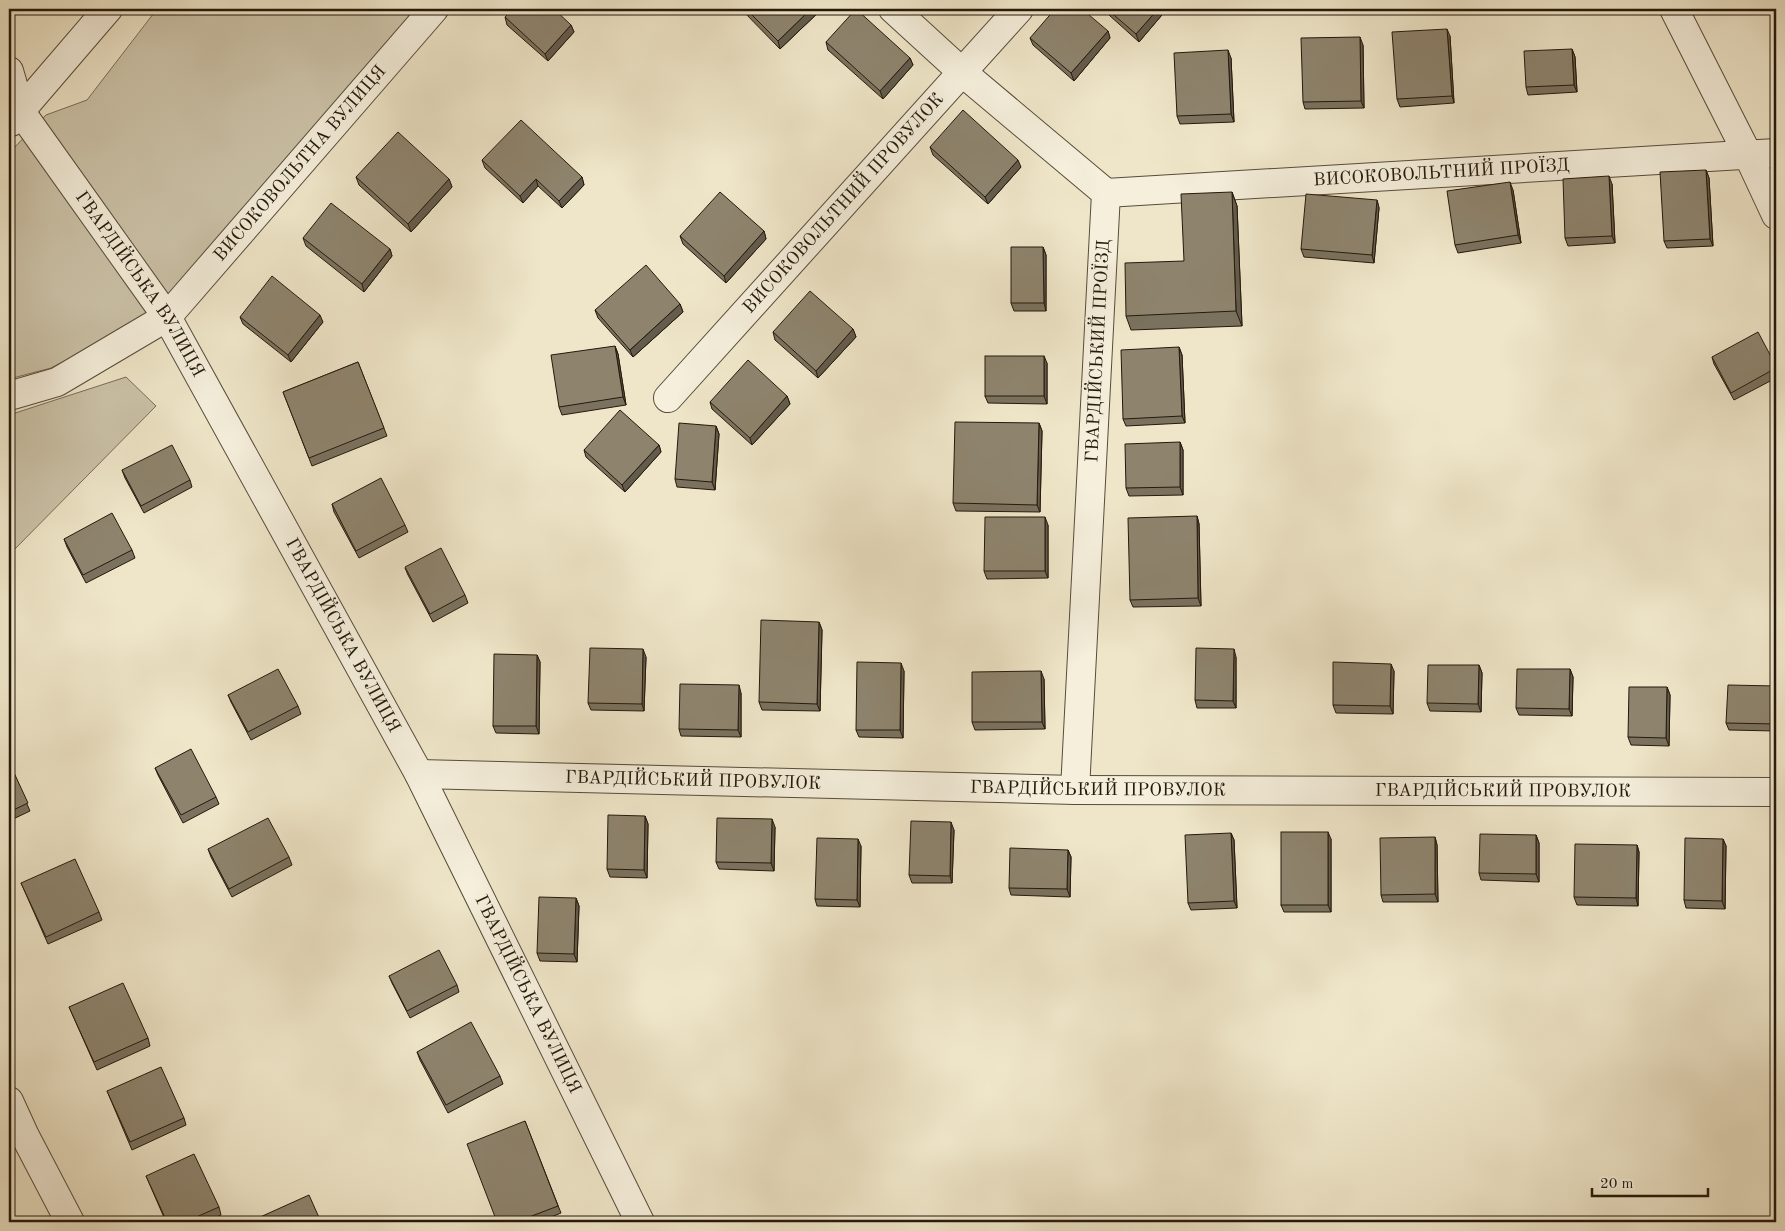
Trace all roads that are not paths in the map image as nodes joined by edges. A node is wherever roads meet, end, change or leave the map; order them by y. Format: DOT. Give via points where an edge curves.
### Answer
graph roads {
  1 [pos="108,9"];
  2 [pos="434,9"];
  3 [pos="893,9"];
  4 [pos="1019,9"];
  5 [pos="1674,9"];
  6 [pos="9,71"];
  7 [pos="963,73"];
  8 [pos="15,118"];
  9 [pos="1776,153"];
  10 [pos="1748,155"];
  11 [pos="1106,193"];
  12 [pos="1776,215"];
  13 [pos="167,317"];
  14 [pos="9,396"];
  15 [pos="668,398"];
  16 [pos="420,774"];
  17 [pos="1075,790"];
  18 [pos="1776,792"];
  19 [pos="9,1101"];
  20 [pos="17,1145"];
  21 [pos="70,1222"];
  22 [pos="640,1222"];
  1 -- 8 [label="street"];
  2 -- 13 [label="street, ВИСОКОВОЛЬТНА ВУЛИЦЯ"];
  3 -- 7 [label="street"];
  4 -- 7 [label="street, ВИСОКОВОЛЬТНИЙ ПРОВУЛОК"];
  5 -- 10 [label="street"];
  6 -- 8 [label="street, ГВАРДІЙСЬКА ВУЛИЦЯ"];
  7 -- 11 [label="street"];
  7 -- 15 [label="street, ВИСОКОВОЛЬТНИЙ ПРОВУЛОК"];
  8 -- 13 [label="street, ГВАРДІЙСЬКА ВУЛИЦЯ"];
  9 -- 10 [label="street, ВИСОКОВОЛЬТНИЙ ПРОЇЗД"];
  10 -- 11 [label="street, ВИСОКОВОЛЬТНИЙ ПРОЇЗД"];
  10 -- 12 [label="street"];
  11 -- 17 [label="street, ГВАРДІЙСЬКИЙ ПРОЇЗД"];
  13 -- 14 [label="street, ВИСОКОВОЛЬТНА ВУЛИЦЯ" via="57,382"];
  13 -- 16 [label="street, ГВАРДІЙСЬКА ВУЛИЦЯ"];
  16 -- 17 [label="street, ГВАРДІЙСЬКИЙ ПРОВУЛОК"];
  16 -- 22 [label="street, ГВАРДІЙСЬКА ВУЛИЦЯ"];
  17 -- 18 [label="street, ГВАРДІЙСЬКИЙ ПРОВУЛОК"];
  19 -- 20 [label="street"];
  20 -- 21 [label="street"];
}
